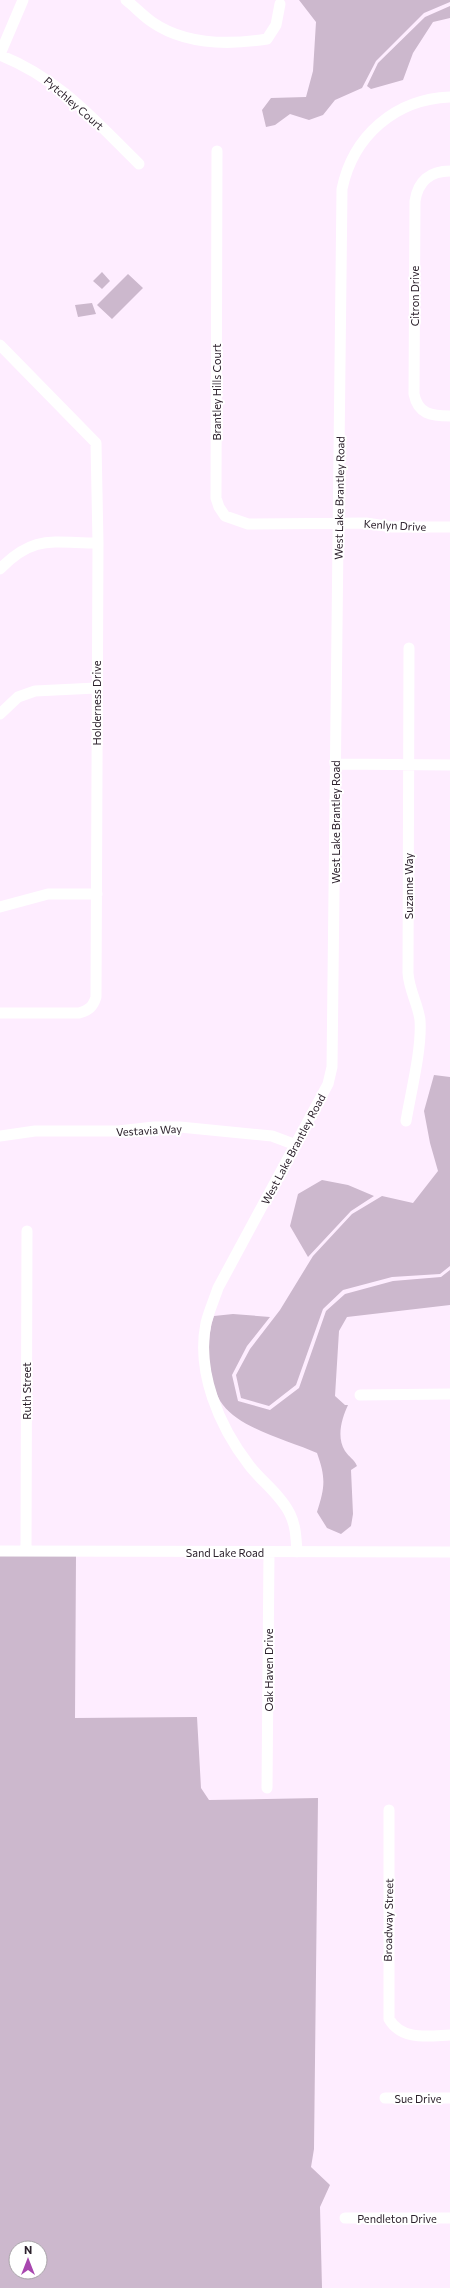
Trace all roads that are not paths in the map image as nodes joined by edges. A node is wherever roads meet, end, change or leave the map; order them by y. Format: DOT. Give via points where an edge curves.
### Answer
graph roads {
  1 [pos="23,0"];
  2 [pos="126,0"];
  3 [pos="280,4"];
  4 [pos="0,55"];
  5 [pos="450,97"];
  6 [pos="217,151"];
  7 [pos="139,164"];
  8 [pos="450,171"];
  9 [pos="0,345"];
  10 [pos="450,416"];
  11 [pos="339,523"];
  12 [pos="450,527"];
  13 [pos="98,543"];
  14 [pos="0,568"];
  15 [pos="409,648"];
  16 [pos="96,688"];
  17 [pos="0,714"];
  18 [pos="335,764"];
  19 [pos="450,765"];
  20 [pos="408,766"];
  21 [pos="97,894"];
  22 [pos="0,907"];
  23 [pos="0,1013"];
  24 [pos="406,1121"];
  25 [pos="0,1136"];
  26 [pos="296,1145"];
  27 [pos="27,1231"];
  28 [pos="450,1394"];
  29 [pos="360,1395"];
  30 [pos="0,1551"];
  31 [pos="26,1551"];
  32 [pos="268,1552"];
  33 [pos="297,1552"];
  34 [pos="450,1552"];
  35 [pos="267,1788"];
  36 [pos="389,1810"];
  37 [pos="450,2036"];
  38 [pos="385,2098"];
  39 [pos="450,2098"];
  40 [pos="345,2218"];
  41 [pos="450,2218"];
  1 -- 4 [label="street"];
  2 -- 3 [label="street" via="152,23 183,38 199,41 266,39 276,25"];
  4 -- 7 [label="street, Pytchley Court" via="41,74 60,88"];
  5 -- 11 [label="street, West Lake Brantley Road" via="414,103 376,125 360,145 345,176 341,206"];
  6 -- 11 [label="street, Brantley Hills Court" via="216,498 225,516 248,524"];
  8 -- 10 [label="street, Citron Drive" via="432,173 417,190 415,200 414,386 415,400 422,411 433,415"];
  9 -- 13 [label="street, Holderness Drive" via="96,443"];
  11 -- 12 [label="street, Kenlyn Drive" via="366,523 392,527"];
  11 -- 18 [label="street, West Lake Brantley Road"];
  13 -- 14 [label="street" via="37,544 15,554"];
  13 -- 16 [label="street, Holderness Drive"];
  15 -- 20 [label="street, Suzanne Way"];
  16 -- 17 [label="street" via="35,691 18,697"];
  16 -- 21 [label="street, Holderness Drive"];
  18 -- 20 [label="street"];
  18 -- 26 [label="street, West Lake Brantley Road" via="332,1067 328,1084"];
  19 -- 20 [label="street"];
  20 -- 24 [label="street, Suzanne Way" via="408,982 418,1010 420,1034"];
  21 -- 22 [label="street" via="48,894"];
  21 -- 23 [label="street, Holderness Drive" via="94,1005 79,1013"];
  25 -- 26 [label="street, Vestavia Way" via="35,1131 118,1131 180,1127 272,1136"];
  26 -- 33 [label="street, West Lake Brantley Road" via="218,1288 206,1323 205,1356 210,1389 222,1421 248,1465 290,1513"];
  27 -- 31 [label="street, Ruth Street"];
  28 -- 29 [label="street"];
  30 -- 31 [label="street, Sand Lake Road"];
  31 -- 32 [label="street, Sand Lake Road"];
  32 -- 33 [label="street, Sand Lake Road"];
  32 -- 35 [label="street, Oak Haven Drive"];
  33 -- 34 [label="street, Sand Lake Road"];
  36 -- 37 [label="street, Broadway Street" via="389,2019 394,2028 404,2034"];
  38 -- 39 [label="street, Sue Drive"];
  40 -- 41 [label="street, Pendleton Drive"];
}
